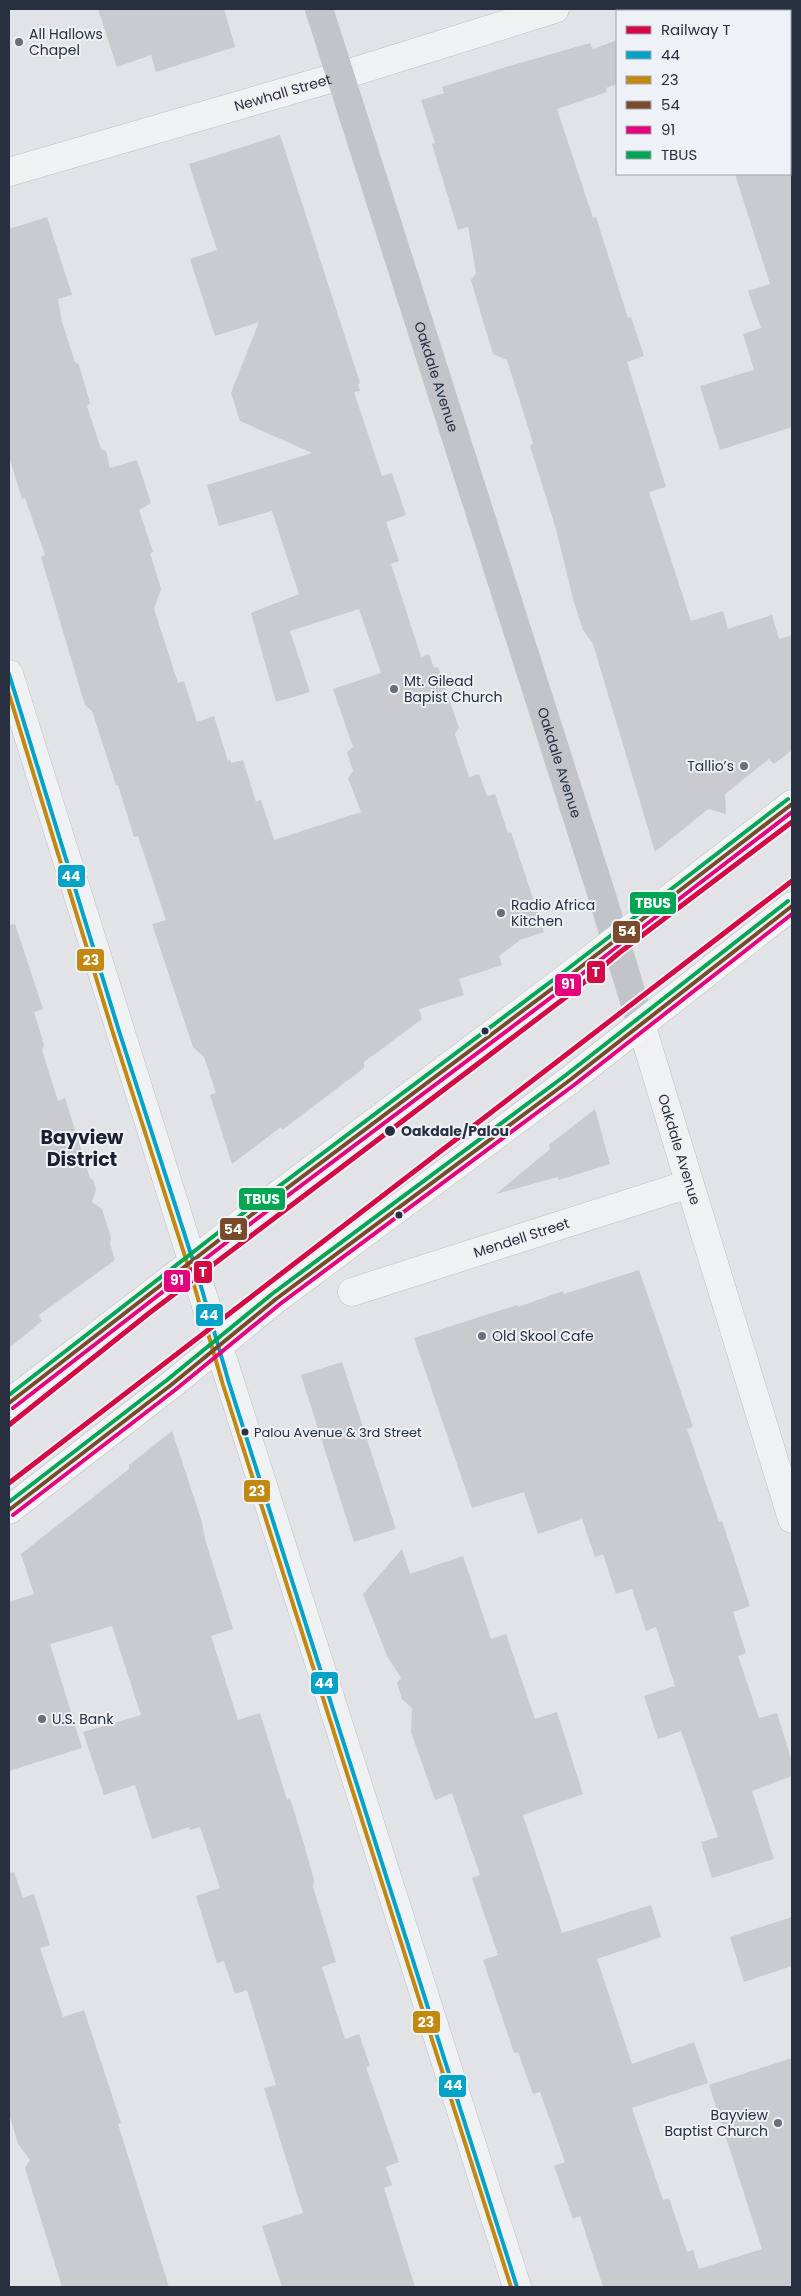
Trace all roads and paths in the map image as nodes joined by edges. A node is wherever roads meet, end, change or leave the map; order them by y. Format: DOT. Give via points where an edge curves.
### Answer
graph roads {
  1 [pos="320,9"];
  2 [pos="554,9"];
  3 [pos="340,76"];
  4 [pos="9,172"];
  5 [pos="9,674"];
  6 [pos="792,804"];
  7 [pos="792,906"];
  8 [pos="615,941"];
  9 [pos="641,1024"];
  10 [pos="689,1184"];
  11 [pos="193,1262"];
  12 [pos="352,1292"];
  13 [pos="219,1347"];
  14 [pos="9,1403"];
  15 [pos="9,1510"];
  16 [pos="792,1519"];
  17 [pos="517,2287"];
  1 -- 3 [label="main road, Oakdale Avenue"];
  2 -- 3 [label="street, Newhall Street"];
  3 -- 4 [label="street, Newhall Street"];
  3 -- 8 [label="main road, Oakdale Avenue"];
  5 -- 11 [label="street"];
  6 -- 8 [label="main road"];
  7 -- 9 [label="main road"];
  8 -- 9 [label="main road, Oakdale Avenue"];
  8 -- 11 [label="main road"];
  9 -- 10 [label="street, Oakdale Avenue"];
  9 -- 13 [label="main road" via="276,1299"];
  10 -- 12 [label="street, Mendell Street"];
  10 -- 16 [label="street, Oakdale Avenue"];
  11 -- 13 [label="street"];
  11 -- 14 [label="main road"];
  13 -- 15 [label="main road"];
  13 -- 17 [label="street"];
}
